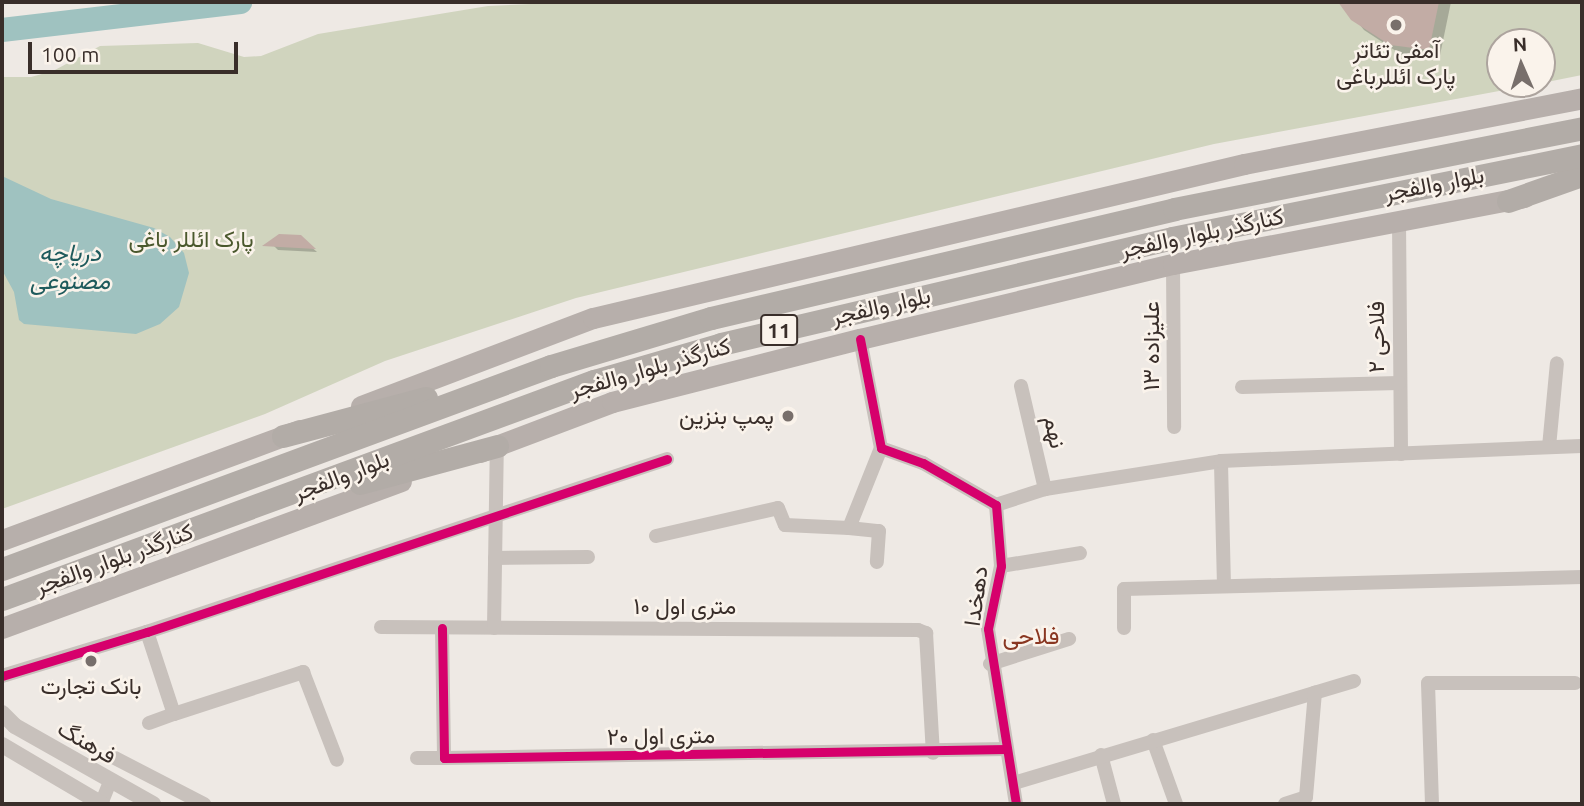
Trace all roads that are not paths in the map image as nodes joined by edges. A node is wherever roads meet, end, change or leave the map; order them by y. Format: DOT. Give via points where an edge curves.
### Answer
graph roads {
  1 [pos="1582,98"];
  2 [pos="1582,128"];
  3 [pos="1582,155"];
  4 [pos="1582,175"];
  5 [pos="1582,185"];
  6 [pos="1508,201"];
  7 [pos="1399,221"];
  8 [pos="1173,264"];
  9 [pos="860,339"];
  10 [pos="1557,363"];
  11 [pos="551,366"];
  12 [pos="1399,383"];
  13 [pos="1021,386"];
  14 [pos="1242,387"];
  15 [pos="1174,428"];
  16 [pos="283,436"];
  17 [pos="497,446"];
  18 [pos="1582,446"];
  19 [pos="1549,447"];
  20 [pos="881,448"];
  21 [pos="1401,454"];
  22 [pos="667,459"];
  23 [pos="1221,461"];
  24 [pos="1045,489"];
  25 [pos="996,505"];
  26 [pos="495,516"];
  27 [pos="222,521"];
  28 [pos="849,528"];
  29 [pos="656,536"];
  30 [pos="2,540"];
  31 [pos="1080,553"];
  32 [pos="588,557"];
  33 [pos="495,558"];
  34 [pos="877,562"];
  35 [pos="1001,566"];
  36 [pos="2,569"];
  37 [pos="1582,577"];
  38 [pos="1224,586"];
  39 [pos="2,599"];
  40 [pos="381,627"];
  41 [pos="2,628"];
  42 [pos="442,628"];
  43 [pos="494,628"];
  44 [pos="1124,628"];
  45 [pos="147,632"];
  46 [pos="1069,639"];
  47 [pos="990,664"];
  48 [pos="2,676"];
  49 [pos="1354,681"];
  50 [pos="1575,683"];
  51 [pos="1315,692"];
  52 [pos="2,713"];
  53 [pos="174,714"];
  54 [pos="149,723"];
  55 [pos="1153,740"];
  56 [pos="2,745"];
  57 [pos="1007,749"];
  58 [pos="933,753"];
  59 [pos="1101,755"];
  60 [pos="111,756"];
  61 [pos="417,758"];
  62 [pos="444,758"];
  63 [pos="337,760"];
  64 [pos="110,782"];
  65 [pos="1014,783"];
  66 [pos="102,804"];
  67 [pos="153,804"];
  68 [pos="204,804"];
  69 [pos="1016,804"];
  70 [pos="1114,804"];
  71 [pos="1176,804"];
  72 [pos="1285,804"];
  73 [pos="1432,804"];
  1 -- 16 [label="main road, 11" via="1244,164 593,318"];
  2 -- 11 [label="highway, بلوار والفجر / 11" via="1174,209 712,318"];
  3 -- 27 [label="highway, بلوار والفجر / 11" via="1172,237 721,344 594,381"];
  4 -- 6 [label="highway"];
  5 -- 6 [label="main road, کنارگذر بلوار والفجر"];
  6 -- 7 [label="main road, کنارگذر بلوار والفجر"];
  7 -- 8 [label="main road, کنارگذر بلوار والفجر"];
  7 -- 12 [label="street, فلاحی ۲"];
  8 -- 9 [label="main road, کنارگذر بلوار والفجر"];
  8 -- 15 [label="street, ۱۳ علیزاده"];
  9 -- 17 [label="main road, کنارگذر بلوار والفجر" via="612,402"];
  9 -- 20 [label="street"];
  10 -- 19 [label="street"];
  11 -- 16 [label="highway"];
  11 -- 36 [label="highway, بلوار والفجر / 11"];
  12 -- 14 [label="street"];
  12 -- 21 [label="street, فلاحی ۲"];
  13 -- 24 [label="street, نهم"];
  16 -- 30 [label="main road, 11"];
  17 -- 26 [label="street"];
  17 -- 27 [label="highway"];
  17 -- 41 [label="main road, کنارگذر بلوار والفجر"];
  18 -- 19 [label="street"];
  19 -- 21 [label="street"];
  20 -- 25 [label="street" via="923,463"];
  20 -- 28 [label="street"];
  21 -- 23 [label="street"];
  22 -- 26 [label="street"];
  23 -- 24 [label="street"];
  23 -- 38 [label="street"];
  24 -- 25 [label="street"];
  25 -- 35 [label="street, دهخدا"];
  26 -- 33 [label="street"];
  26 -- 45 [label="street"];
  27 -- 39 [label="highway, بلوار والفجر / 11"];
  28 -- 29 [label="street" via="785,525 779,508"];
  28 -- 34 [label="street" via="879,531"];
  31 -- 35 [label="street"];
  32 -- 33 [label="street"];
  33 -- 43 [label="street"];
  35 -- 47 [label="street, دهخدا" via="988,629"];
  37 -- 38 [label="street"];
  38 -- 44 [label="street" via="1124,589"];
  40 -- 42 [label="street, ۱۰ متری اول"];
  42 -- 43 [label="street, ۱۰ متری اول"];
  42 -- 62 [label="street"];
  43 -- 58 [label="street, ۱۰ متری اول" via="926,633"];
  45 -- 48 [label="street"];
  45 -- 53 [label="street"];
  46 -- 47 [label="street"];
  47 -- 57 [label="street, دهخدا"];
  49 -- 51 [label="street"];
  50 -- 73 [label="street" via="1428,683"];
  51 -- 55 [label="street"];
  51 -- 72 [label="street" via="1306,797"];
  52 -- 64 [label="street, فرهنگ" via="15,726"];
  53 -- 54 [label="street"];
  53 -- 63 [label="street" via="303,672"];
  55 -- 59 [label="street"];
  55 -- 71 [label="street"];
  56 -- 66 [label="street, فرهنگ"];
  57 -- 58 [label="street, ۲۰ متری اول"];
  57 -- 65 [label="street, دهخدا"];
  58 -- 62 [label="street, ۲۰ متری اول"];
  59 -- 65 [label="street"];
  59 -- 70 [label="street"];
  60 -- 68 [label="street"];
  61 -- 62 [label="street, ۲۰ متری اول"];
  64 -- 66 [label="street"];
  64 -- 67 [label="street, فرهنگ"];
  65 -- 69 [label="street, دهخدا"];
}
